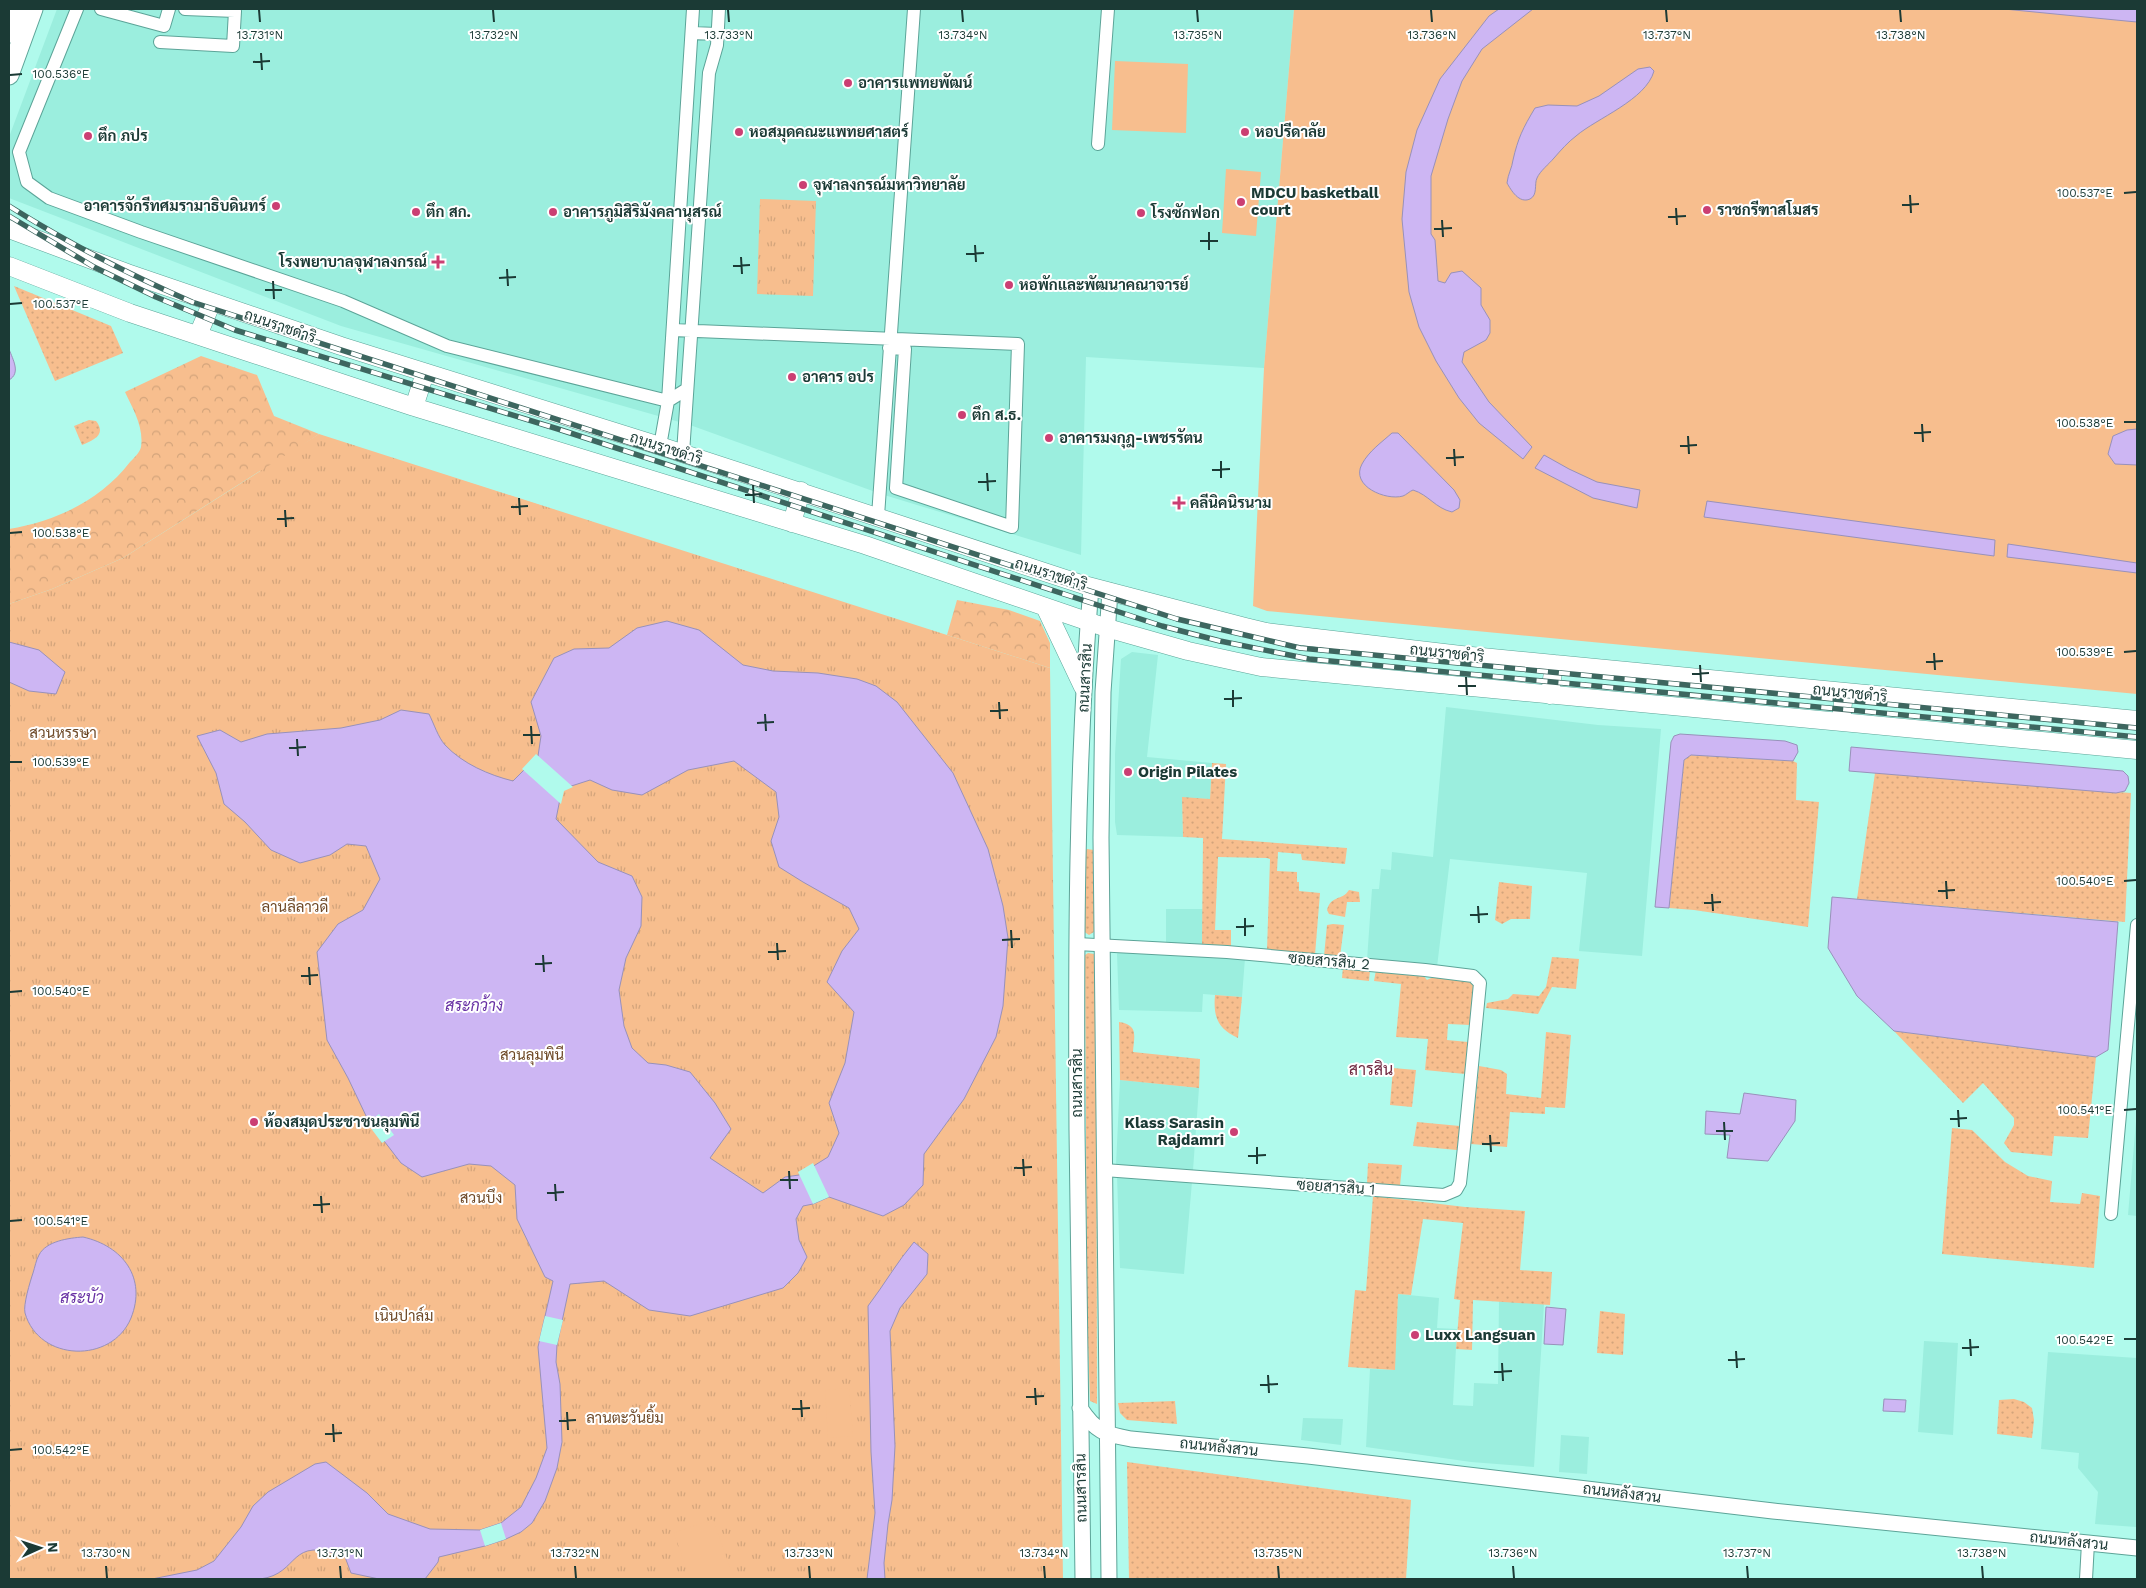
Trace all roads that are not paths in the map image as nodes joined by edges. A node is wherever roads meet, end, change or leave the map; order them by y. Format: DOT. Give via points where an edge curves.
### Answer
graph roads {
  1 [pos="18,9"];
  2 [pos="33,9"];
  3 [pos="77,9"];
  4 [pos="101,9"];
  5 [pos="169,9"];
  6 [pos="185,9"];
  7 [pos="693,9"];
  8 [pos="719,9"];
  9 [pos="914,9"];
  10 [pos="1108,9"];
  11 [pos="9,33"];
  12 [pos="692,33"];
  13 [pos="717,34"];
  14 [pos="160,42"];
  15 [pos="9,75"];
  16 [pos="1098,144"];
  17 [pos="9,229"];
  18 [pos="9,266"];
  19 [pos="212,302"];
  20 [pos="673,330"];
  21 [pos="691,330"];
  22 [pos="198,336"];
  23 [pos="889,342"];
  24 [pos="425,373"];
  25 [pos="687,389"];
  26 [pos="668,401"];
  27 [pos="414,407"];
  28 [pos="660,446"];
  29 [pos="683,453"];
  30 [pos="801,491"];
  31 [pos="878,516"];
  32 [pos="792,523"];
  33 [pos="1091,587"];
  34 [pos="1110,591"];
  35 [pos="1045,607"];
  36 [pos="1088,622"];
  37 [pos="1107,628"];
  38 [pos="1554,664"];
  39 [pos="1083,687"];
  40 [pos="1844,692"];
  41 [pos="1550,695"];
  42 [pos="2137,720"];
  43 [pos="1841,722"];
  44 [pos="2137,750"];
  45 [pos="1101,809"];
  46 [pos="1080,813"];
  47 [pos="1100,838"];
  48 [pos="1078,839"];
  49 [pos="2137,925"];
  50 [pos="1076,944"];
  51 [pos="1101,945"];
  52 [pos="1472,1081"];
  53 [pos="1104,1170"];
  54 [pos="2111,1214"];
  55 [pos="1080,1408"];
  56 [pos="1106,1435"];
  57 [pos="2088,1543"];
  58 [pos="2137,1548"];
  59 [pos="1083,1579"];
  60 [pos="1109,1579"];
  61 [pos="2086,1579"];
  1 -- 11 [label="main road"];
  2 -- 15 [label="main road"];
  3 -- 26 [label="street" via="19,152 27,182 49,198 343,301 447,346"];
  4 -- 5 [label="street" via="164,26"];
  6 -- 14 [label="street" via="235,10 233,46"];
  7 -- 12 [label="street"];
  8 -- 13 [label="street"];
  9 -- 23 [label="street"];
  10 -- 16 [label="street"];
  12 -- 13 [label="street"];
  12 -- 20 [label="street"];
  13 -- 21 [label="street" via="709,73"];
  17 -- 19 [label="main road, ถนนราชดำริ"];
  18 -- 22 [label="main road, ถนนราชดำริ"];
  19 -- 22 [label="main road"];
  19 -- 24 [label="main road, ถนนราชดำริ"];
  20 -- 21 [label="street"];
  20 -- 26 [label="street"];
  21 -- 23 [label="street"];
  21 -- 25 [label="street"];
  22 -- 27 [label="main road, ถนนราชดำริ"];
  23 -- 23 [label="street" via="1018,344 1012,527 896,488 905,349"];
  23 -- 31 [label="street"];
  24 -- 27 [label="main road"];
  24 -- 28 [label="main road, ถนนราชดำริ"];
  25 -- 26 [label="street"];
  25 -- 29 [label="street"];
  26 -- 28 [label="street"];
  27 -- 32 [label="main road, ถนนราชดำริ"];
  28 -- 29 [label="main road, ถนนราชดำริ"];
  29 -- 30 [label="main road, ถนนราชดำริ"];
  30 -- 31 [label="main road, ถนนราชดำริ"];
  30 -- 32 [label="main road"];
  31 -- 33 [label="main road, ถนนราชดำริ"];
  32 -- 35 [label="main road, ถนนราชดำริ"];
  33 -- 34 [label="main road, ถนนราชดำริ"];
  33 -- 36 [label="street, ถนนสารสิน"];
  34 -- 37 [label="street, ถนนสารสิน"];
  34 -- 38 [label="main road, ถนนราชดำริ" via="1266,632"];
  35 -- 36 [label="main road, ถนนราชดำริ"];
  35 -- 39 [label="main road"];
  36 -- 37 [label="main road, ถนนราชดำริ"];
  36 -- 39 [label="street, ถนนสารสิน"];
  37 -- 41 [label="main road, ถนนราชดำริ" via="1261,667"];
  37 -- 45 [label="street, ถนนสารสิน" via="1102,692"];
  38 -- 40 [label="main road, ถนนราชดำริ"];
  38 -- 41 [label="main road"];
  39 -- 46 [label="street, ถนนสารสิน"];
  40 -- 42 [label="main road, ถนนราชดำริ"];
  40 -- 43 [label="main road"];
  41 -- 43 [label="main road, ถนนราชดำริ"];
  43 -- 44 [label="main road, ถนนราชดำริ"];
  45 -- 46 [label="street" via="1088,821"];
  45 -- 47 [label="street, ถนนสารสิน"];
  46 -- 48 [label="street, ถนนสารสิน"];
  47 -- 48 [label="street" via="1096,832 1088,830"];
  47 -- 51 [label="street, ถนนสารสิน"];
  48 -- 50 [label="street, ถนนสารสิน"];
  49 -- 54 [label="street"];
  50 -- 51 [label="street, ซอยสารสิน 2"];
  50 -- 55 [label="street, ถนนสารสิน"];
  51 -- 52 [label="street, ซอยสารสิน 2" via="1241,953 1473,976 1480,983 1480,988"];
  51 -- 53 [label="street, ถนนสารสิน"];
  52 -- 53 [label="street, ซอยสารสิน 1" via="1460,1183 1449,1194"];
  53 -- 56 [label="street, ถนนสารสิน"];
  55 -- 56 [label="street" via="1087,1419"];
  55 -- 59 [label="street, ถนนสารสิน"];
  56 -- 57 [label="street, ถนนหลังสวน" via="1773,1511"];
  56 -- 60 [label="street, ถนนสารสิน"];
  57 -- 58 [label="street, ถนนหลังสวน"];
  57 -- 61 [label="street"];
}
